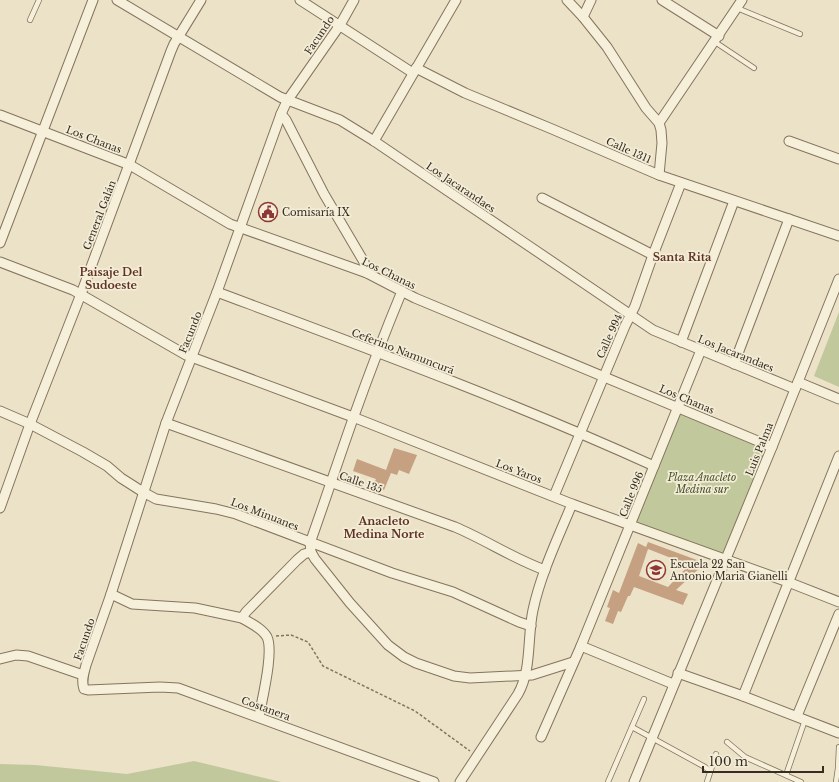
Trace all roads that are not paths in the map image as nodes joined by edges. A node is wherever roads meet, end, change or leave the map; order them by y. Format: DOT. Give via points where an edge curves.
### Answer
graph roads {
  1 [pos="39,0"];
  2 [pos="94,0"];
  3 [pos="116,0"];
  4 [pos="201,0"];
  5 [pos="300,0"];
  6 [pos="354,0"];
  7 [pos="456,0"];
  8 [pos="567,0"];
  9 [pos="591,0"];
  10 [pos="662,0"];
  11 [pos="739,4"];
  12 [pos="583,17"];
  13 [pos="30,20"];
  14 [pos="340,25"];
  15 [pos="800,34"];
  16 [pos="179,37"];
  17 [pos="717,39"];
  18 [pos="754,68"];
  19 [pos="415,70"];
  20 [pos="287,101"];
  21 [pos="281,114"];
  22 [pos="0,115"];
  23 [pos="659,123"];
  24 [pos="43,130"];
  25 [pos="374,141"];
  26 [pos="789,141"];
  27 [pos="839,159"];
  28 [pos="130,164"];
  29 [pos="659,175"];
  30 [pos="681,183"];
  31 [pos="542,198"];
  32 [pos="734,202"];
  33 [pos="789,219"];
  34 [pos="240,227"];
  35 [pos="839,236"];
  36 [pos="0,243"];
  37 [pos="653,255"];
  38 [pos="0,262"];
  39 [pos="367,273"];
  40 [pos="839,279"];
  41 [pos="402,291"];
  42 [pos="217,292"];
  43 [pos="81,294"];
  44 [pos="631,315"];
  45 [pos="681,342"];
  46 [pos="701,350"];
  47 [pos="377,352"];
  48 [pos="192,357"];
  49 [pos="734,364"];
  50 [pos="604,377"];
  51 [pos="796,385"];
  52 [pos="839,399"];
  53 [pos="678,408"];
  54 [pos="0,411"];
  55 [pos="354,417"];
  56 [pos="166,423"];
  57 [pos="30,424"];
  58 [pos="580,432"];
  59 [pos="772,447"];
  60 [pos="839,456"];
  61 [pos="654,466"];
  62 [pos="332,483"];
  63 [pos="143,492"];
  64 [pos="554,496"];
  65 [pos="572,504"];
  66 [pos="0,508"];
  67 [pos="630,525"];
  68 [pos="311,548"];
  69 [pos="725,559"];
  70 [pos="545,570"];
  71 [pos="788,582"];
  72 [pos="111,594"];
  73 [pos="839,602"];
  74 [pos="839,614"];
  75 [pos="242,618"];
  76 [pos="530,626"];
  77 [pos="581,646"];
  78 [pos="0,659"];
  79 [pos="573,662"];
  80 [pos="678,672"];
  81 [pos="83,675"];
  82 [pos="526,676"];
  83 [pos="673,684"];
  84 [pos="84,689"];
  85 [pos="743,696"];
  86 [pos="644,699"];
  87 [pos="259,717"];
  88 [pos="801,718"];
  89 [pos="632,727"];
  90 [pos="839,732"];
  91 [pos="542,737"];
  92 [pos="651,737"];
  93 [pos="727,742"];
  94 [pos="839,747"];
  95 [pos="716,754"];
  96 [pos="710,771"];
  97 [pos="786,775"];
  98 [pos="434,782"];
  99 [pos="460,782"];
  100 [pos="608,782"];
  101 [pos="634,782"];
  102 [pos="707,782"];
  103 [pos="801,782"];
  104 [pos="836,782"];
  1 -- 13 [label="lane"];
  2 -- 24 [label="street"];
  3 -- 16 [label="street, Los Jacarandaes"];
  4 -- 16 [label="street, General Galán"];
  5 -- 14 [label="street, Calle 1311"];
  6 -- 14 [label="street, Facundo"];
  7 -- 19 [label="street"];
  8 -- 12 [label="street"];
  9 -- 12 [label="street"];
  10 -- 17 [label="street"];
  11 -- 15 [label="lane"];
  11 -- 17 [label="street"];
  12 -- 23 [label="street" via="607,47 646,108"];
  14 -- 19 [label="street, Calle 1311"];
  14 -- 20 [label="street, Facundo"];
  16 -- 20 [label="street, Los Jacarandaes"];
  16 -- 28 [label="street, General Galán" via="171,51"];
  17 -- 18 [label="lane"];
  17 -- 23 [label="street"];
  19 -- 25 [label="street"];
  19 -- 29 [label="street, Calle 1311"];
  20 -- 21 [label="street, Facundo"];
  20 -- 25 [label="street, Los Jacarandaes" via="340,120"];
  21 -- 34 [label="street, Facundo"];
  21 -- 39 [label="street" via="364,262"];
  22 -- 24 [label="street, Los Chanas"];
  23 -- 29 [label="street" via="662,143"];
  24 -- 28 [label="street, Los Chanas"];
  24 -- 36 [label="street"];
  25 -- 44 [label="street, Los Jacarandaes"];
  26 -- 27 [label="street"];
  28 -- 34 [label="street, Los Chanas" via="224,221"];
  28 -- 43 [label="street, General Galán"];
  29 -- 30 [label="street, Calle 1311"];
  30 -- 32 [label="street, Calle 1311"];
  30 -- 37 [label="street, Calle 994"];
  31 -- 37 [label="street"];
  32 -- 33 [label="street, Calle 1311"];
  32 -- 45 [label="street"];
  33 -- 35 [label="street, Calle 1311"];
  33 -- 49 [label="street"];
  34 -- 39 [label="street, Los Chanas"];
  34 -- 42 [label="street, Facundo"];
  37 -- 44 [label="street, Calle 994"];
  38 -- 43 [label="street, Los Yaros"];
  39 -- 41 [label="street, Los Chanas"];
  40 -- 51 [label="street, Luis Palma"];
  41 -- 47 [label="street"];
  41 -- 50 [label="street, Los Chanas"];
  42 -- 47 [label="street, Ceferino Namuncurá"];
  42 -- 48 [label="street, Facundo"];
  43 -- 48 [label="street, Los Yaros"];
  43 -- 57 [label="street, General Galán"];
  44 -- 45 [label="street, Los Jacarandaes" via="653,330"];
  44 -- 50 [label="street, Calle 994" via="624,326"];
  45 -- 46 [label="street, Los Jacarandaes"];
  46 -- 49 [label="street, Los Jacarandaes"];
  46 -- 53 [label="street, Calle 996"];
  47 -- 55 [label="street"];
  47 -- 58 [label="street, Ceferino Namuncurá"];
  48 -- 55 [label="street, Los Yaros"];
  48 -- 56 [label="street, Facundo"];
  49 -- 51 [label="street, Los Jacarandaes"];
  50 -- 53 [label="street, Los Chanas"];
  50 -- 58 [label="street, Calle 994"];
  51 -- 52 [label="street, Los Jacarandaes"];
  51 -- 59 [label="street, Luis Palma"];
  53 -- 59 [label="street, Los Chanas"];
  53 -- 61 [label="street, Calle 996"];
  54 -- 57 [label="street, Los Minuanes"];
  55 -- 62 [label="street"];
  55 -- 64 [label="street, Los Yaros"];
  56 -- 62 [label="street, Calle 135"];
  56 -- 63 [label="street, Facundo"];
  57 -- 63 [label="street, Los Minuanes" via="107,466"];
  57 -- 66 [label="street, General Galán"];
  58 -- 61 [label="street, Ceferino Namuncurá"];
  58 -- 64 [label="street, Calle 994"];
  59 -- 69 [label="street, Luis Palma"];
  60 -- 71 [label="street"];
  61 -- 67 [label="street, Calle 996"];
  62 -- 68 [label="street"];
  62 -- 70 [label="street, Calle 135" via="455,527"];
  63 -- 68 [label="street, Los Minuanes" via="156,499 228,511"];
  63 -- 72 [label="street, Facundo"];
  64 -- 65 [label="street, Los Yaros"];
  65 -- 67 [label="street, Los Yaros"];
  65 -- 70 [label="street"];
  67 -- 69 [label="street, Los Yaros"];
  67 -- 77 [label="street, Calle 996"];
  68 -- 75 [label="street"];
  68 -- 76 [label="street, Los Minuanes" via="453,592"];
  68 -- 82 [label="street" via="315,559 350,603 388,645 404,657 461,678"];
  69 -- 71 [label="street, Los Yaros"];
  69 -- 80 [label="street, Luis Palma"];
  70 -- 76 [label="street"];
  71 -- 73 [label="street, Los Yaros"];
  71 -- 85 [label="street"];
  72 -- 75 [label="street" via="132,604 195,608"];
  72 -- 81 [label="street, Facundo"];
  74 -- 88 [label="street"];
  75 -- 87 [label="street" via="259,628 267,637 268,665"];
  76 -- 82 [label="street"];
  77 -- 79 [label="street, Calle 996"];
  77 -- 83 [label="street"];
  78 -- 81 [label="street" via="16,655 28,656"];
  79 -- 82 [label="street"];
  79 -- 91 [label="street, Calle 996"];
  80 -- 83 [label="street, Luis Palma"];
  80 -- 85 [label="street"];
  81 -- 84 [label="street, Facundo"];
  82 -- 99 [label="street" via="518,694"];
  83 -- 92 [label="street, Luis Palma"];
  84 -- 87 [label="street, Costanera" via="178,688"];
  85 -- 88 [label="street"];
  86 -- 89 [label="lane"];
  87 -- 98 [label="street, Costanera"];
  88 -- 90 [label="street"];
  88 -- 97 [label="lane"];
  89 -- 92 [label="lane"];
  89 -- 100 [label="lane"];
  92 -- 96 [label="lane"];
  92 -- 101 [label="street, Luis Palma"];
  93 -- 97 [label="lane" via="745,757"];
  94 -- 104 [label="lane"];
  95 -- 96 [label="lane"];
  96 -- 102 [label="lane"];
  97 -- 103 [label="lane"];
}
